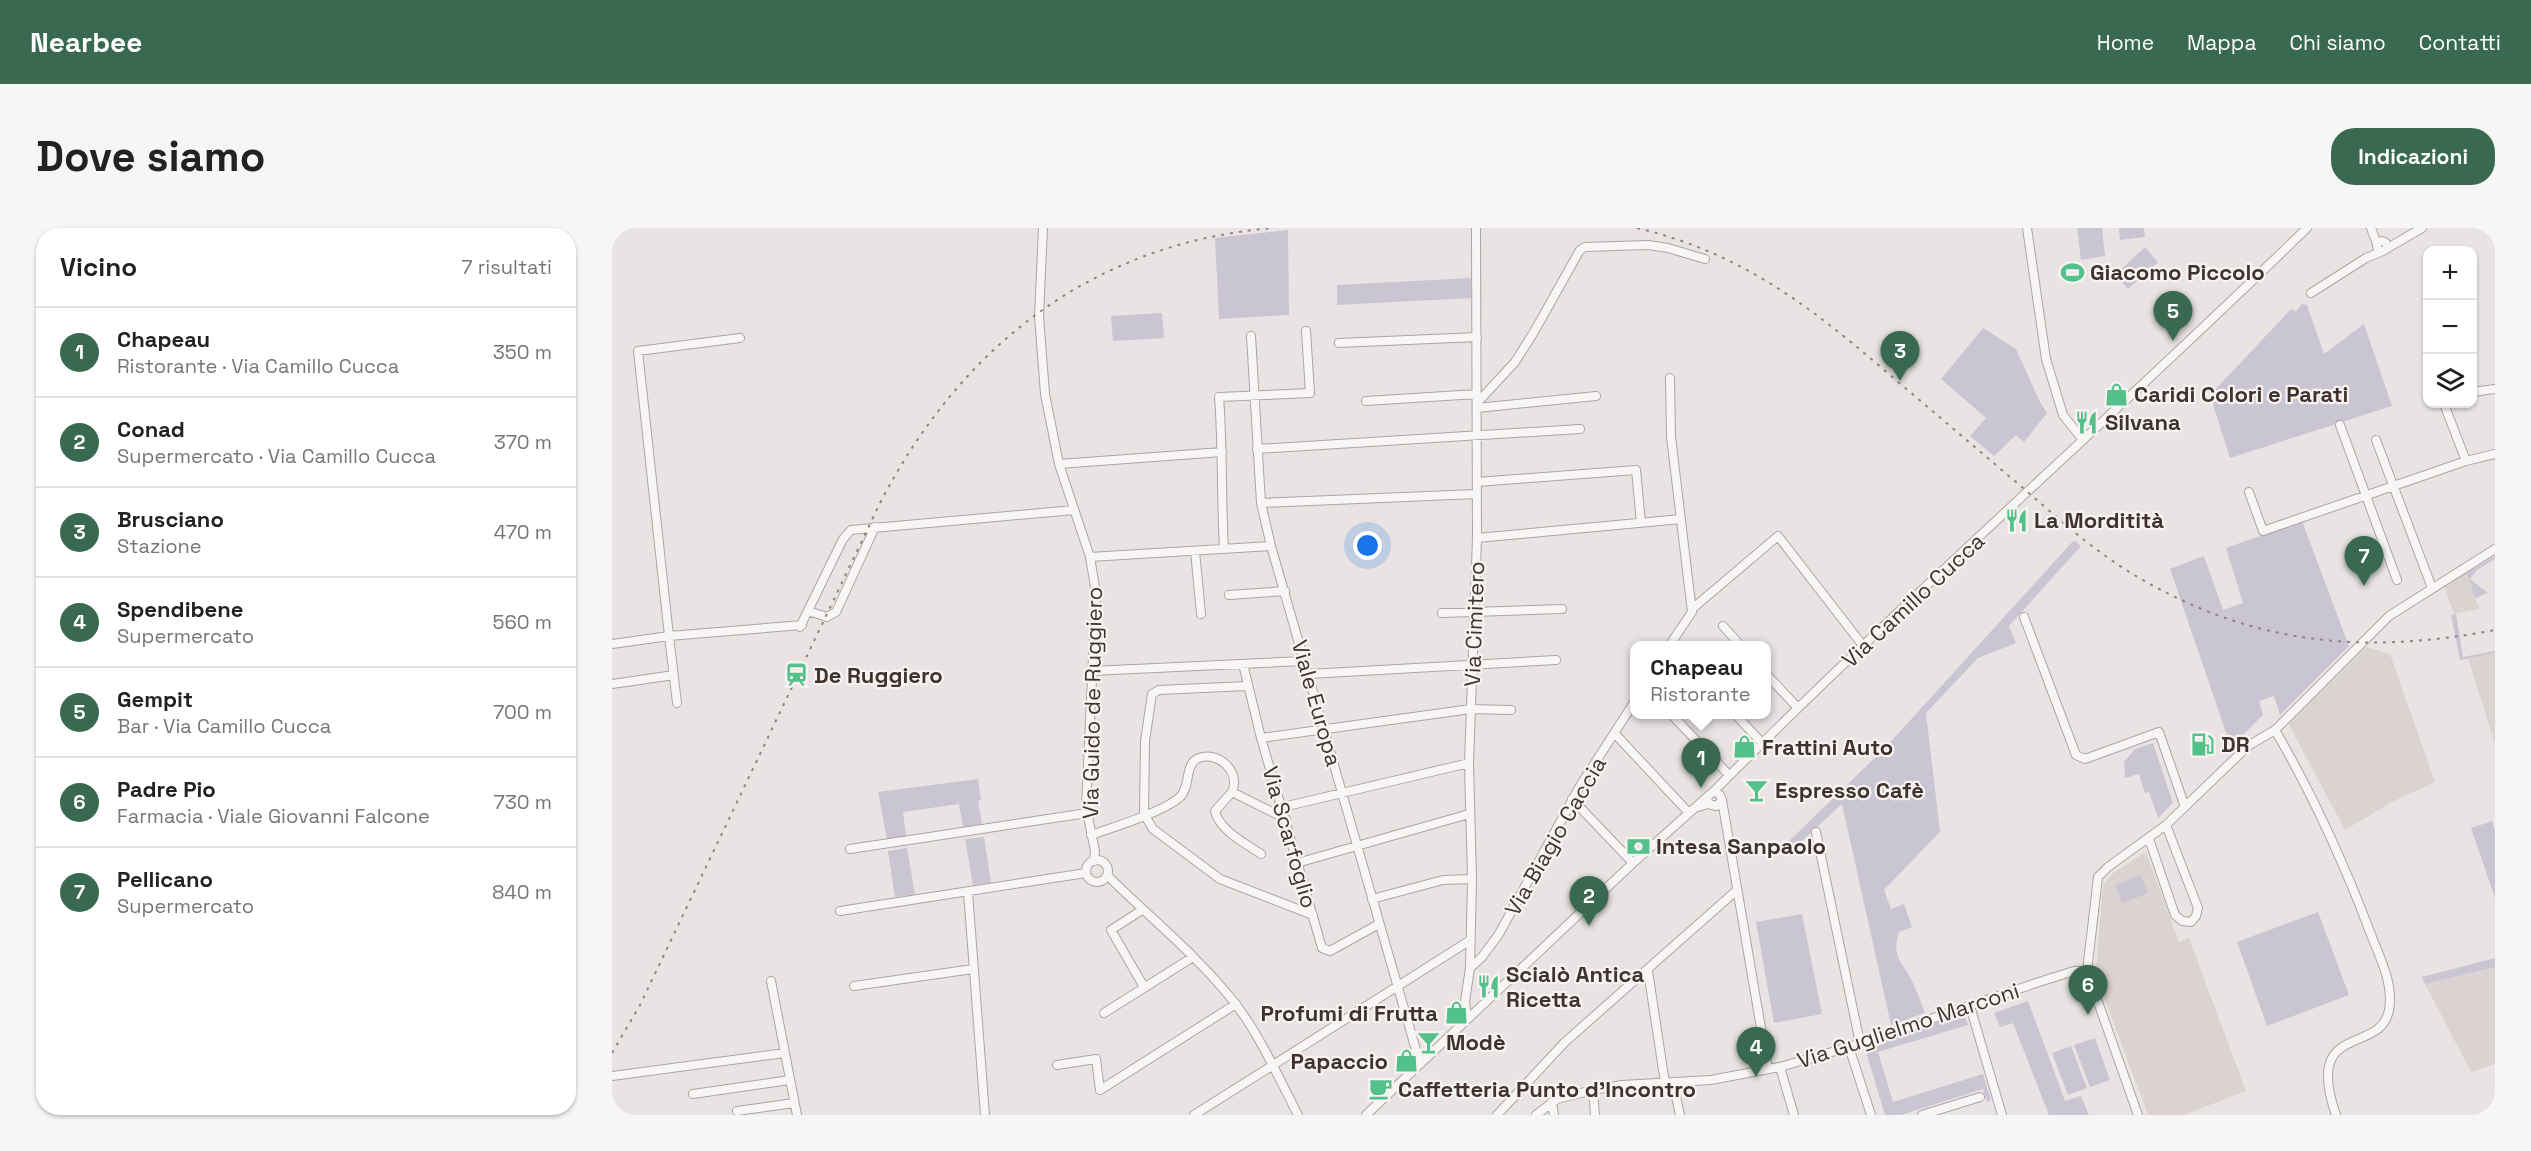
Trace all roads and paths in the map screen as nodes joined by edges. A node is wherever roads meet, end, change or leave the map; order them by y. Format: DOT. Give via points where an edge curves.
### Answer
graph roads {
  1 [pos="1043,228"];
  2 [pos="1476,228"];
  3 [pos="2027,228"];
  4 [pos="2307,228"];
  5 [pos="2372,228"];
  6 [pos="2422,228"];
  7 [pos="2381,245"];
  8 [pos="1705,258"];
  9 [pos="2311,293"];
  10 [pos="1306,331"];
  11 [pos="1251,336"];
  12 [pos="1477,337"];
  13 [pos="740,338"];
  14 [pos="1340,343"];
  15 [pos="1670,378"];
  16 [pos="2495,389"];
  17 [pos="2477,391"];
  18 [pos="1254,395"];
  19 [pos="1596,396"];
  20 [pos="1366,401"];
  21 [pos="1477,401"];
  22 [pos="2446,408"];
  23 [pos="2340,425"];
  24 [pos="1580,429"];
  25 [pos="1476,436"];
  26 [pos="2083,440"];
  27 [pos="2376,440"];
  28 [pos="1257,449"];
  29 [pos="1222,452"];
  30 [pos="2495,454"];
  31 [pos="2466,461"];
  32 [pos="1059,464"];
  33 [pos="1477,482"];
  34 [pos="2394,487"];
  35 [pos="2249,492"];
  36 [pos="1476,494"];
  37 [pos="2367,496"];
  38 [pos="1261,503"];
  39 [pos="1074,510"];
  40 [pos="1681,519"];
  41 [pos="1641,523"];
  42 [pos="875,527"];
  43 [pos="1478,538"];
  44 [pos="1271,546"];
  45 [pos="1224,549"];
  46 [pos="2495,549"];
  47 [pos="1195,550"];
  48 [pos="1090,557"];
  49 [pos="2397,580"];
  50 [pos="2432,588"];
  51 [pos="1285,591"];
  52 [pos="1229,595"];
  53 [pos="1562,609"];
  54 [pos="1692,609"];
  55 [pos="808,611"];
  56 [pos="1474,612"];
  57 [pos="1442,613"];
  58 [pos="1201,614"];
  59 [pos="2024,617"];
  60 [pos="1723,626"];
  61 [pos="669,636"];
  62 [pos="1673,641"];
  63 [pos="1737,641"];
  64 [pos="612,644"];
  65 [pos="1864,646"];
  66 [pos="1556,660"];
  67 [pos="1304,661"];
  68 [pos="1243,664"];
  69 [pos="1474,664"];
  70 [pos="1092,670"];
  71 [pos="1309,674"];
  72 [pos="674,675"];
  73 [pos="1771,679"];
  74 [pos="612,684"];
  75 [pos="1247,686"];
  76 [pos="677,703"];
  77 [pos="1798,708"];
  78 [pos="1630,709"];
  79 [pos="1471,710"];
  80 [pos="1511,710"];
  81 [pos="1676,719"];
  82 [pos="1740,719"];
  83 [pos="2275,730"];
  84 [pos="1325,731"];
  85 [pos="1617,736"];
  86 [pos="1261,738"];
  87 [pos="1762,743"];
  88 [pos="1469,763"];
  89 [pos="1730,775"];
  90 [pos="1714,791"];
  91 [pos="1232,792"];
  92 [pos="1342,793"];
  93 [pos="1572,799"];
  94 [pos="1722,799"];
  95 [pos="1708,802"];
  96 [pos="1283,807"];
  97 [pos="2185,807"];
  98 [pos="1088,813"];
  99 [pos="1689,813"];
  100 [pos="1144,814"];
  101 [pos="1469,814"];
  102 [pos="1286,819"];
  103 [pos="1724,822"];
  104 [pos="2166,825"];
  105 [pos="1816,832"];
  106 [pos="1091,835"];
  107 [pos="2149,839"];
  108 [pos="1357,846"];
  109 [pos="850,849"];
  110 [pos="1260,854"];
  111 [pos="1094,861"];
  112 [pos="1298,863"];
  113 [pos="1633,863"];
  114 [pos="1086,873"];
  115 [pos="1107,875"];
  116 [pos="1472,879"];
  117 [pos="1737,891"];
  118 [pos="968,892"];
  119 [pos="1372,899"];
  120 [pos="1142,910"];
  121 [pos="840,911"];
  122 [pos="1313,915"];
  123 [pos="1379,924"];
  124 [pos="1469,941"];
  125 [pos="1193,957"];
  126 [pos="1470,968"];
  127 [pos="973,969"];
  128 [pos="1648,971"];
  129 [pos="2087,971"];
  130 [pos="771,981"];
  131 [pos="1398,985"];
  132 [pos="854,986"];
  133 [pos="1144,987"];
  134 [pos="1236,1004"];
  135 [pos="1970,1006"];
  136 [pos="1104,1012"];
  137 [pos="1470,1017"];
  138 [pos="1860,1043"];
  139 [pos="1849,1047"];
  140 [pos="785,1053"];
  141 [pos="1420,1064"];
  142 [pos="1057,1065"];
  143 [pos="1273,1066"];
  144 [pos="1780,1067"];
  145 [pos="1768,1069"];
  146 [pos="612,1076"];
  147 [pos="790,1080"];
  148 [pos="1669,1083"];
  149 [pos="1593,1090"];
  150 [pos="693,1094"];
  151 [pos="1980,1097"];
  152 [pos="1552,1102"];
  153 [pos="794,1103"];
  154 [pos="737,1111"];
  155 [pos="1932,1113"];
  156 [pos="796,1115"];
  157 [pos="985,1115"];
  158 [pos="1194,1115"];
  159 [pos="1298,1115"];
  160 [pos="1366,1115"];
  161 [pos="1497,1115"];
  162 [pos="1536,1115"];
  163 [pos="1554,1115"];
  164 [pos="1595,1115"];
  165 [pos="1680,1115"];
  166 [pos="1794,1115"];
  167 [pos="1870,1115"];
  168 [pos="1922,1115"];
  169 [pos="2002,1115"];
  170 [pos="2138,1115"];
  171 [pos="2336,1115"];
  1 -- 32 [label="street, Via Guido de Ruggiero" via="1040,348 1049,422"];
  2 -- 12 [label="street, Via Cimitero"];
  3 -- 26 [label="street" via="2046,359 2063,415"];
  4 -- 26 [label="street, Via Camillo Cucca"];
  5 -- 7 [label="street"];
  6 -- 7 [label="street" via="2398,242"];
  7 -- 9 [label="street"];
  8 -- 21 [label="street" via="1648,245 1580,250 1515,362"];
  10 -- 18 [label="street" via="1310,393"];
  11 -- 18 [label="street, Viale Europa"];
  12 -- 14 [label="street"];
  12 -- 21 [label="street, Via Cimitero"];
  13 -- 61 [label="street" via="638,351"];
  15 -- 40 [label="street" via="1671,437"];
  16 -- 17 [label="street"];
  18 -- 28 [label="street, Viale Europa"];
  18 -- 29 [label="street" via="1219,397"];
  19 -- 21 [label="street"];
  20 -- 21 [label="street"];
  21 -- 25 [label="street, Via Cimitero"];
  22 -- 31 [label="street"];
  23 -- 37 [label="street"];
  24 -- 25 [label="street"];
  25 -- 28 [label="street"];
  25 -- 33 [label="street, Via Cimitero"];
  26 -- 65 [label="street, Via Camillo Cucca"];
  27 -- 34 [label="street"];
  28 -- 38 [label="street, Viale Europa"];
  29 -- 32 [label="street"];
  29 -- 45 [label="street"];
  30 -- 31 [label="street"];
  31 -- 34 [label="street"];
  32 -- 39 [label="street, Via Guido de Ruggiero"];
  33 -- 36 [label="street, Via Cimitero"];
  33 -- 41 [label="street" via="1636,470"];
  34 -- 37 [label="street"];
  34 -- 50 [label="street"];
  35 -- 37 [label="street" via="2263,531"];
  36 -- 38 [label="street"];
  36 -- 43 [label="street, Via Cimitero"];
  37 -- 49 [label="street"];
  38 -- 44 [label="street, Viale Europa"];
  39 -- 42 [label="street"];
  39 -- 48 [label="street, Via Guido de Ruggiero"];
  40 -- 41 [label="street"];
  40 -- 54 [label="street"];
  41 -- 43 [label="street"];
  42 -- 55 [label="street" via="847,533"];
  42 -- 55 [label="street" via="836,612 828,617"];
  43 -- 56 [label="street, Via Cimitero"];
  44 -- 45 [label="street"];
  44 -- 51 [label="street, Viale Europa"];
  45 -- 47 [label="street"];
  46 -- 50 [label="street"];
  47 -- 48 [label="street"];
  47 -- 58 [label="street"];
  48 -- 70 [label="street, Via Guido de Ruggiero" via="1096,593"];
  50 -- 83 [label="street" via="2377,627"];
  51 -- 52 [label="street"];
  51 -- 67 [label="street, Viale Europa"];
  53 -- 56 [label="street"];
  54 -- 62 [label="street"];
  54 -- 65 [label="street" via="1778,536"];
  55 -- 61 [label="street" via="801,627"];
  56 -- 57 [label="street"];
  56 -- 69 [label="street, Via Cimitero"];
  59 -- 97 [label="street" via="2076,755 2085,759 2159,732"];
  60 -- 63 [label="street"];
  61 -- 64 [label="street"];
  61 -- 72 [label="street"];
  65 -- 77 [label="street, Via Camillo Cucca"];
  66 -- 69 [label="street"];
  67 -- 68 [label="street"];
  67 -- 71 [label="street, Viale Europa"];
  68 -- 70 [label="street"];
  68 -- 75 [label="street, Via Scarfoglio"];
  69 -- 71 [label="street"];
  69 -- 79 [label="street, Via Cimitero"];
  70 -- 98 [label="street, Via Guido de Ruggiero"];
  71 -- 84 [label="street, Viale Europa"];
  72 -- 74 [label="street"];
  72 -- 76 [label="street"];
  73 -- 77 [label="street"];
  75 -- 86 [label="street, Via Scarfoglio"];
  75 -- 100 [label="street" via="1159,690 1152,694 1145,741"];
  77 -- 87 [label="street, Via Camillo Cucca"];
  78 -- 93 [label="street, Via Biagio Caccia"];
  79 -- 80 [label="street"];
  79 -- 84 [label="street"];
  79 -- 88 [label="street, Via Cimitero"];
  81 -- 89 [label="street"];
  82 -- 87 [label="street"];
  83 -- 97 [label="street" via="2248,747"];
  83 -- 171 [label="street" via="2332,837 2389,985 2389,1012 2384,1022 2342,1048 2328,1064 2327,1082"];
  84 -- 86 [label="street"];
  84 -- 92 [label="street, Viale Europa"];
  85 -- 99 [label="street"];
  86 -- 96 [label="street, Via Scarfoglio"];
  87 -- 89 [label="street, Via Camillo Cucca"];
  88 -- 92 [label="street"];
  88 -- 101 [label="street, Via Cimitero"];
  89 -- 90 [label="street, Via Camillo Cucca"];
  89 -- 94 [label="street, Via Camillo Cucca"];
  90 -- 94 [label="street"];
  90 -- 95 [label="street, Via Camillo Cucca"];
  91 -- 100 [label="street" via="1234,777 1229,766 1203,756 1191,764 1180,797"];
  91 -- 102 [label="street"];
  91 -- 110 [label="street" via="1217,806 1216,817 1222,826"];
  92 -- 96 [label="street"];
  92 -- 108 [label="street, Viale Europa"];
  93 -- 113 [label="street"];
  93 -- 126 [label="street, Via Biagio Caccia" via="1510,915"];
  94 -- 95 [label="street" via="1717,806"];
  94 -- 103 [label="street"];
  95 -- 99 [label="street"];
  95 -- 103 [label="street"];
  96 -- 102 [label="street, Via Scarfoglio"];
  97 -- 104 [label="street"];
  98 -- 106 [label="street, Via Guido de Ruggiero"];
  98 -- 109 [label="street"];
  99 -- 113 [label="street"];
  100 -- 106 [label="street"];
  100 -- 122 [label="street" via="1153,829 1220,879"];
  101 -- 108 [label="street"];
  101 -- 116 [label="street, Via Cimitero"];
  102 -- 112 [label="street, Via Scarfoglio"];
  103 -- 117 [label="street"];
  104 -- 107 [label="street"];
  104 -- 107 [label="street" via="2198,908 2191,922 2175,915"];
  105 -- 138 [label="street"];
  106 -- 111 [label="street, Via Guido de Ruggiero"];
  107 -- 129 [label="street" via="2098,877"];
  108 -- 112 [label="street"];
  108 -- 119 [label="street, Viale Europa"];
  111 -- 114 [label="street"];
  111 -- 115 [label="street" via="1103,863"];
  112 -- 122 [label="street, Via Scarfoglio"];
  113 -- 137 [label="street"];
  114 -- 115 [label="street" via="1096,882"];
  114 -- 118 [label="street"];
  115 -- 120 [label="street"];
  116 -- 119 [label="street" via="1443,880"];
  116 -- 124 [label="street, Via Cimitero"];
  117 -- 128 [label="street"];
  117 -- 145 [label="street"];
  118 -- 121 [label="street"];
  118 -- 127 [label="street"];
  119 -- 123 [label="street, Viale Europa"];
  120 -- 125 [label="street"];
  120 -- 133 [label="street" via="1111,930"];
  122 -- 123 [label="street, Via Scarfoglio" via="1326,951"];
  123 -- 131 [label="street, Viale Europa"];
  124 -- 126 [label="street, Via Cimitero"];
  124 -- 131 [label="street"];
  125 -- 133 [label="street"];
  125 -- 134 [label="street"];
  126 -- 137 [label="street, Via Cimitero" via="1465,1001"];
  127 -- 132 [label="street"];
  127 -- 157 [label="street"];
  128 -- 148 [label="street"];
  128 -- 161 [label="street" via="1565,1042"];
  129 -- 135 [label="street, Via Guglielmo Marconi" via="2074,971"];
  129 -- 170 [label="street"];
  130 -- 140 [label="street"];
  131 -- 141 [label="street, Viale Europa"];
  131 -- 143 [label="street"];
  133 -- 136 [label="street"];
  134 -- 142 [label="street" via="1100,1089 1096,1059"];
  134 -- 143 [label="street"];
  135 -- 138 [label="street, Via Guglielmo Marconi"];
  135 -- 169 [label="street"];
  137 -- 141 [label="street"];
  138 -- 139 [label="street, Via Guglielmo Marconi"];
  139 -- 144 [label="street, Via Guglielmo Marconi"];
  139 -- 167 [label="street"];
  140 -- 146 [label="street"];
  140 -- 147 [label="street"];
  141 -- 160 [label="street"];
  143 -- 158 [label="street"];
  143 -- 159 [label="street"];
  144 -- 145 [label="street, Via Guglielmo Marconi"];
  144 -- 166 [label="street"];
  145 -- 148 [label="street, Via Guglielmo Marconi"];
  147 -- 150 [label="street"];
  147 -- 153 [label="street"];
  148 -- 149 [label="street, Via Guglielmo Marconi"];
  148 -- 165 [label="street"];
  149 -- 152 [label="street, Via Guglielmo Marconi"];
  149 -- 164 [label="street"];
  151 -- 155 [label="street"];
  152 -- 162 [label="street"];
  152 -- 163 [label="street"];
  153 -- 154 [label="street"];
  153 -- 156 [label="street"];
  155 -- 168 [label="street"];
}
